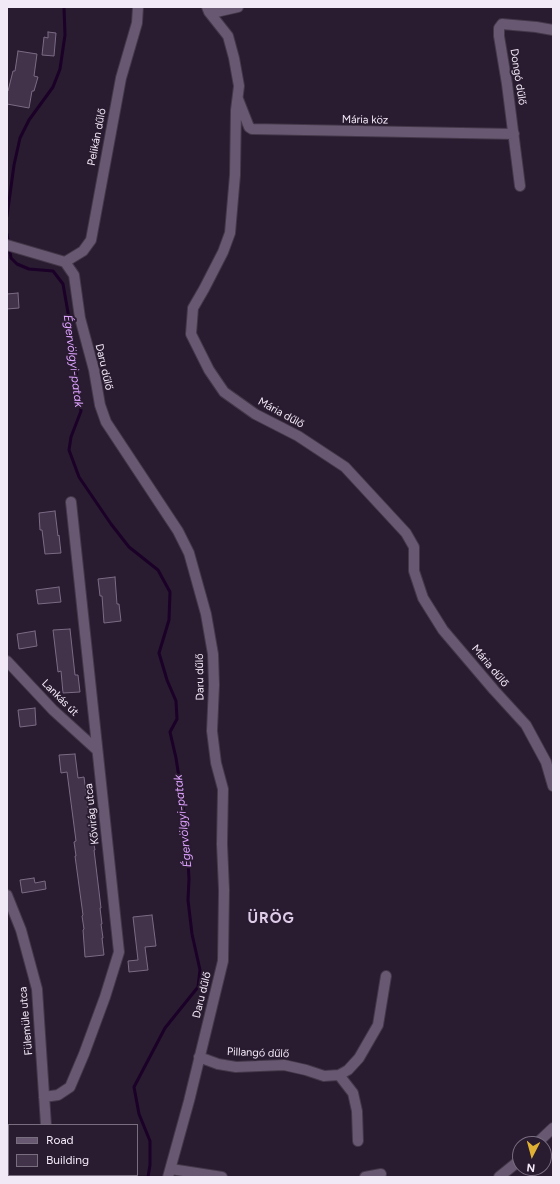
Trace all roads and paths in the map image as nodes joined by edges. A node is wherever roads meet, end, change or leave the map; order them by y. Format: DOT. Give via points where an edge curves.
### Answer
graph roads {
  1 [pos="138,7"];
  2 [pos="238,7"];
  3 [pos="208,9"];
  4 [pos="553,30"];
  5 [pos="237,98"];
  6 [pos="514,134"];
  7 [pos="520,186"];
  8 [pos="11,246"];
  9 [pos="66,262"];
  10 [pos="71,502"];
  11 [pos="7,661"];
  12 [pos="97,750"];
  13 [pos="553,786"];
  14 [pos="7,895"];
  15 [pos="386,976"];
  16 [pos="199,1057"];
  17 [pos="339,1075"];
  18 [pos="44,1097"];
  19 [pos="46,1124"];
  20 [pos="553,1128"];
  21 [pos="544,1136"];
  22 [pos="358,1141"];
  23 [pos="512,1166"];
  24 [pos="170,1173"];
  25 [pos="381,1174"];
  26 [pos="222,1177"];
  27 [pos="366,1177"];
  28 [pos="499,1177"];
  1 -- 9 [label="street, Pelikán dűlő" via="137,23 121,78 91,240 82,251"];
  2 -- 3 [label="street" via="216,12"];
  3 -- 5 [label="street, Mária dűlő" via="228,36 239,86"];
  4 -- 6 [label="street, Dongó dűlő" via="502,24 499,28"];
  5 -- 6 [label="street, Mária köz" via="252,129"];
  5 -- 13 [label="street, Mária dűlő" via="230,233 223,252 192,308 191,334 209,370 224,392 255,414 298,436 345,467 406,533 414,548 414,571 423,598 443,630 526,725 546,762"];
  6 -- 7 [label="street, Dongó dűlő"];
  8 -- 9 [label="street"];
  9 -- 16 [label="street, Daru dűlő" via="74,274 80,318 106,422 178,531 189,553 206,614 213,654 212,731 216,763 223,789 223,961"];
  10 -- 12 [label="street, Kővirág utca"];
  11 -- 12 [label="street, Lankás út" via="53,710"];
  12 -- 18 [label="street, Kővirág utca" via="119,952 87,1047 70,1087 58,1095"];
  14 -- 18 [label="street, Fülemüle utca" via="37,989"];
  15 -- 17 [label="street" via="378,1025 360,1058"];
  16 -- 17 [label="street, Pillangó dűlő" via="236,1067 284,1065 324,1076"];
  16 -- 24 [label="street, Daru dűlő"];
  17 -- 22 [label="street" via="353,1093 357,1111"];
  18 -- 19 [label="street, Fülemüle utca"];
  20 -- 21 [label="street"];
  23 -- 28 [label="street"];
  24 -- 26 [label="street"];
  25 -- 27 [label="street"];
}
